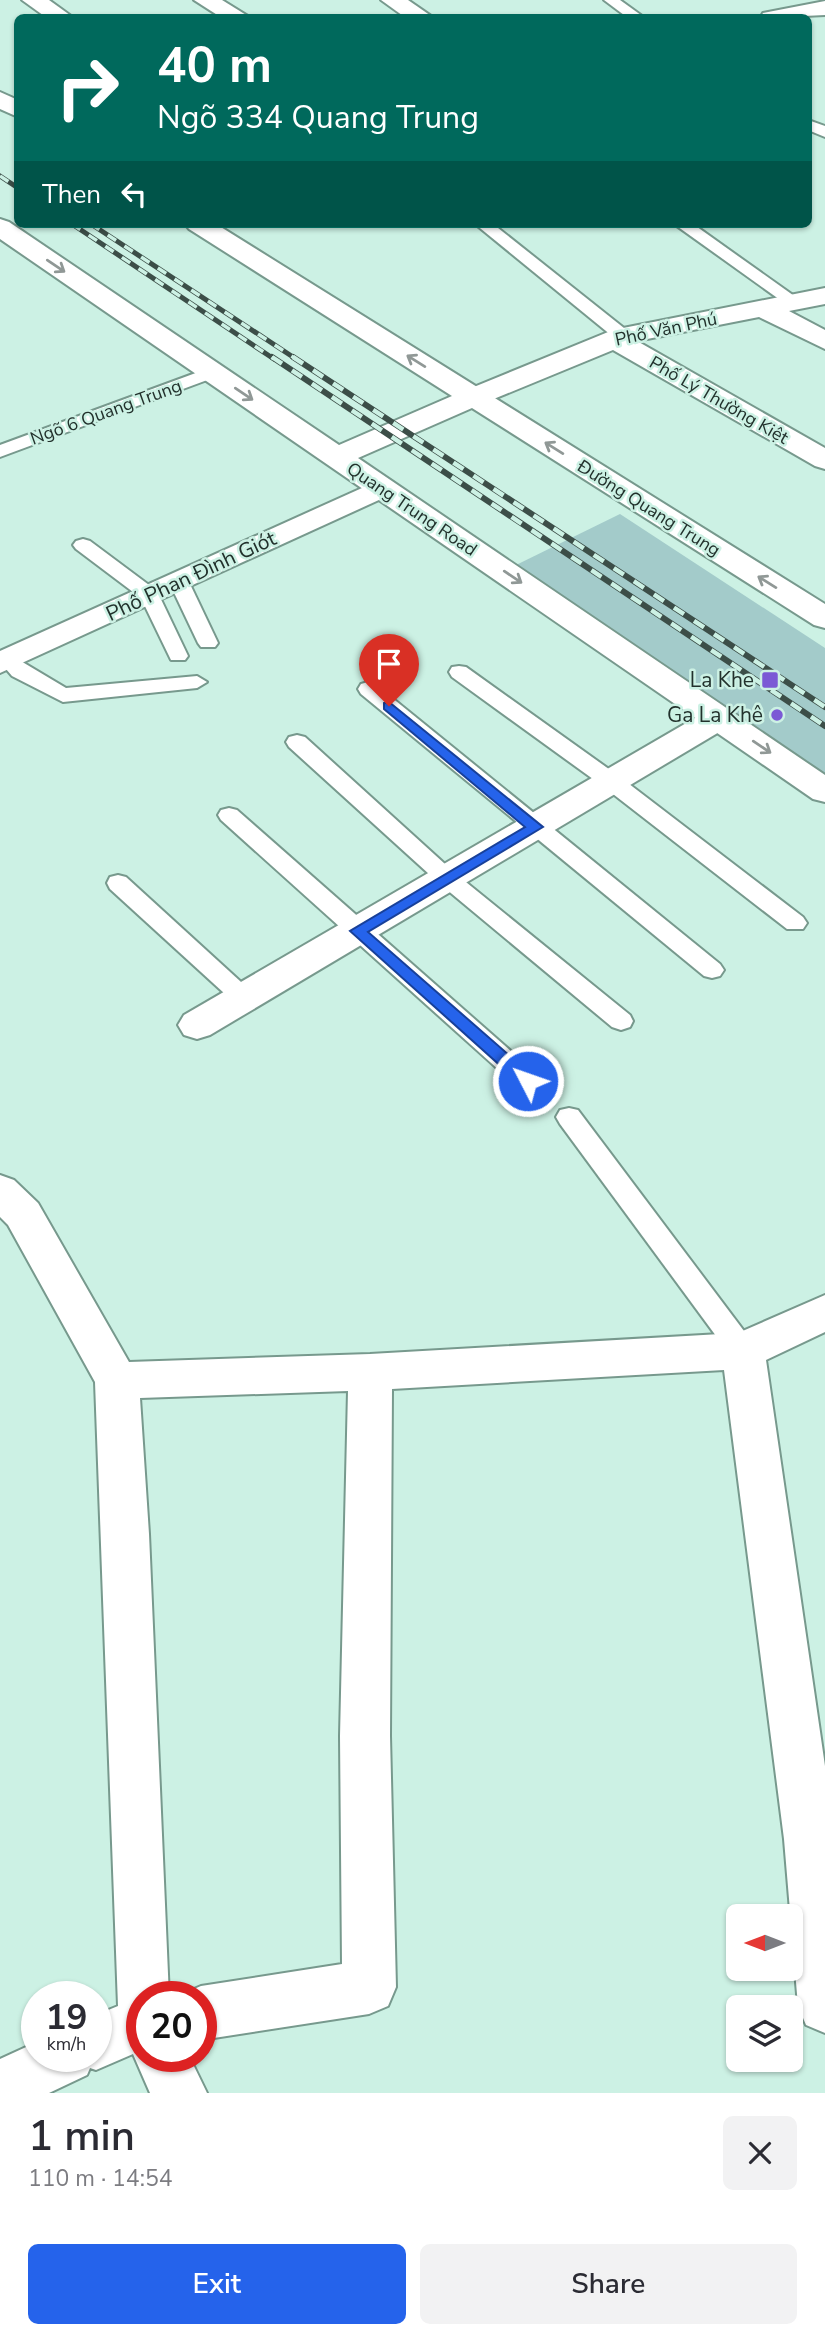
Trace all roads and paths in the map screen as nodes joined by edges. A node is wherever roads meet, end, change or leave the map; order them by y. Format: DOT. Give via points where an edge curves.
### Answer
graph roads {
  1 [pos="33,0"];
  2 [pos="205,0"];
  3 [pos="392,0"];
  4 [pos="611,0"];
  5 [pos="825,8"];
  6 [pos="56,14"];
  7 [pos="232,14"];
  8 [pos="416,14"];
  9 [pos="632,14"];
  10 [pos="793,14"];
  11 [pos="0,227"];
  12 [pos="204,228"];
  13 [pos="488,228"];
  14 [pos="688,228"];
  15 [pos="825,296"];
  16 [pos="796,303"];
  17 [pos="764,309"];
  18 [pos="618,337"];
  19 [pos="825,341"];
  20 [pos="212,372"];
  21 [pos="474,397"];
  22 [pos="0,451"];
  23 [pos="337,457"];
  24 [pos="825,460"];
  25 [pos="382,488"];
  26 [pos="83,545"];
  27 [pos="179,582"];
  28 [pos="150,595"];
  29 [pos="825,618"];
  30 [pos="208,643"];
  31 [pos="178,656"];
  32 [pos="3,662"];
  33 [pos="459,672"];
  34 [pos="197,682"];
  35 [pos="368,689"];
  36 [pos="719,718"];
  37 [pos="297,742"];
  38 [pos="612,782"];
  39 [pos="825,790"];
  40 [pos="229,816"];
  41 [pos="535,827"];
  42 [pos="448,878"];
  43 [pos="118,883"];
  44 [pos="794,923"];
  45 [pos="358,931"];
  46 [pos="712,970"];
  47 [pos="244,998"];
  48 [pos="621,1021"];
  49 [pos="197,1026"];
  50 [pos="528,1081"];
  51 [pos="569,1116"];
  52 [pos="0,1191"];
  53 [pos="825,1312"];
  54 [pos="743,1351"];
  55 [pos="370,1372"];
  56 [pos="117,1381"];
  57 [pos="817,1839"];
  58 [pos="141,1981"];
  59 [pos="825,2006"];
  60 [pos="217,2011"];
  61 [pos="33,2072"];
  62 [pos="168,2072"];
  63 [pos="0,2087"];
  64 [pos="179,2093"];
  1 -- 6 [label="main road"];
  2 -- 7 [label="main road"];
  3 -- 8 [label="main road"];
  4 -- 9 [label="lane"];
  5 -- 10 [label="main road"];
  11 -- 20 [label="main road, Quang Trung Road, one-way"];
  21 -- 12 [label="main road, one-way"];
  13 -- 18 [label="lane"];
  14 -- 16 [label="lane"];
  15 -- 16 [label="main road, Phố Văn Phú"];
  16 -- 17 [label="main road, Phố Văn Phú"];
  17 -- 18 [label="main road, Phố Văn Phú"];
  17 -- 19 [label="main road"];
  18 -- 21 [label="main road, Phố Văn Phú"];
  18 -- 24 [label="main road, Phố Lý Thường Kiệt"];
  20 -- 22 [label="lane, Ngõ 6 Quang Trung"];
  20 -- 23 [label="main road, Quang Trung Road, one-way"];
  21 -- 23 [label="main road, Phố Văn Phú"];
  29 -- 21 [label="main road, Đường Quang Trung, one-way"];
  23 -- 25 [label="main road, Quang Trung Road"];
  25 -- 27 [label="main road, Phố Phan Đình Giót"];
  25 -- 36 [label="main road, Quang Trung Road, one-way"];
  26 -- 28 [label="lane"];
  27 -- 28 [label="main road, Phố Phan Đình Giót"];
  27 -- 30 [label="lane"];
  28 -- 31 [label="lane"];
  28 -- 32 [label="main road, Phố Phan Đình Giót"];
  32 -- 34 [label="lane" via="62,695"];
  33 -- 38 [label="lane"];
  35 -- 41 [label="lane"];
  36 -- 38 [label="main road"];
  36 -- 39 [label="main road, Quang Trung Road, one-way"];
  37 -- 42 [label="lane"];
  38 -- 41 [label="main road"];
  38 -- 44 [label="lane"];
  40 -- 45 [label="lane"];
  41 -- 42 [label="main road"];
  41 -- 46 [label="lane"];
  42 -- 45 [label="main road"];
  42 -- 48 [label="lane"];
  43 -- 47 [label="lane"];
  45 -- 47 [label="main road"];
  45 -- 50 [label="lane"];
  47 -- 49 [label="main road"];
  51 -- 54 [label="lane"];
  52 -- 56 [label="main road" via="23,1214"];
  53 -- 54 [label="main road"];
  54 -- 55 [label="main road"];
  54 -- 57 [label="main road"];
  55 -- 56 [label="main road"];
  55 -- 60 [label="main road" via="365,1735 369,1987"];
  56 -- 58 [label="main road"];
  57 -- 59 [label="main road"];
  61 -- 63 [label="main road"];
  62 -- 64 [label="main road"];
}
